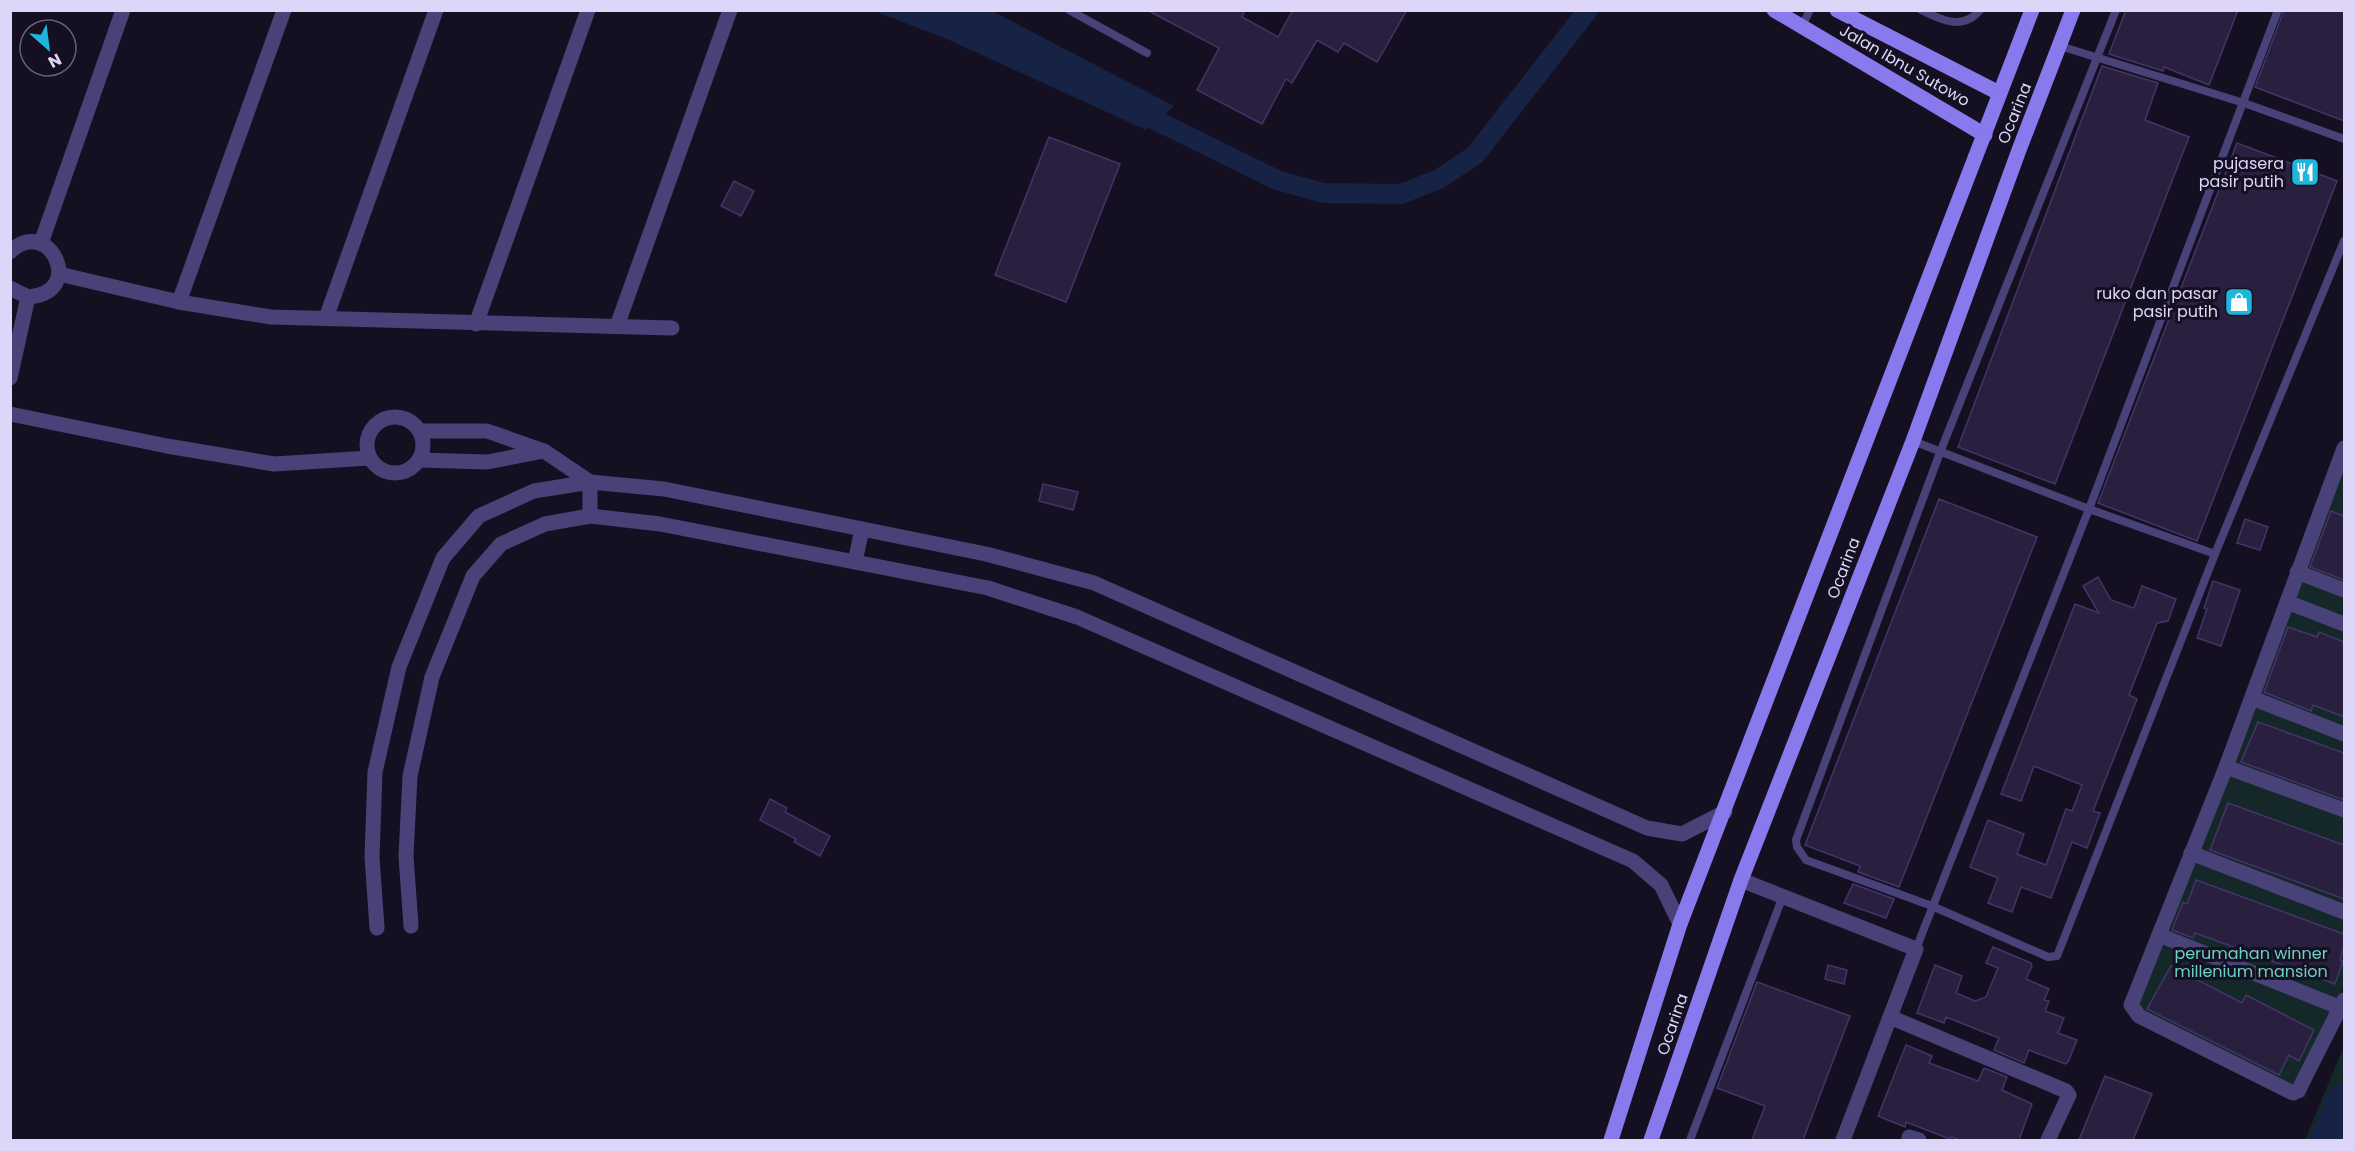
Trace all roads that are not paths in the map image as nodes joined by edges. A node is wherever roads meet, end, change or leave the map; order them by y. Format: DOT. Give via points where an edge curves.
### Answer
graph roads {
  1 [pos="123,10"];
  2 [pos="284,10"];
  3 [pos="436,10"];
  4 [pos="588,10"];
  5 [pos="730,10"];
  6 [pos="1069,10"];
  7 [pos="1774,10"];
  8 [pos="1810,10"];
  9 [pos="1837,10"];
  10 [pos="1921,10"];
  11 [pos="1980,10"];
  12 [pos="2032,10"];
  13 [pos="2073,10"];
  14 [pos="2116,10"];
  15 [pos="2278,10"];
  16 [pos="1802,26"];
  17 [pos="2060,46"];
  18 [pos="1147,53"];
  19 [pos="2097,56"];
  20 [pos="1999,93"];
  21 [pos="2244,103"];
  22 [pos="1985,135"];
  23 [pos="2344,140"];
  24 [pos="2344,241"];
  25 [pos="41,243"];
  26 [pos="10,252"];
  27 [pos="59,274"];
  28 [pos="10,288"];
  29 [pos="28,297"];
  30 [pos="179,302"];
  31 [pos="326,318"];
  32 [pos="476,324"];
  33 [pos="617,326"];
  34 [pos="672,328"];
  35 [pos="10,378"];
  36 [pos="10,414"];
  37 [pos="419,431"];
  38 [pos="1913,441"];
  39 [pos="2344,448"];
  40 [pos="1941,450"];
  41 [pos="544,451"];
  42 [pos="369,458"];
  43 [pos="419,460"];
  44 [pos="590,482"];
  45 [pos="2338,487"];
  46 [pos="2089,509"];
  47 [pos="590,516"];
  48 [pos="862,529"];
  49 [pos="2215,554"];
  50 [pos="855,562"];
  51 [pos="2297,572"];
  52 [pos="2344,590"];
  53 [pos="2287,602"];
  54 [pos="2344,624"];
  55 [pos="2252,698"];
  56 [pos="2344,734"];
  57 [pos="2226,767"];
  58 [pos="2344,810"];
  59 [pos="1725,812"];
  60 [pos="2192,853"];
  61 [pos="1741,880"];
  62 [pos="1783,896"];
  63 [pos="1932,906"];
  64 [pos="2344,912"];
  65 [pos="1680,924"];
  66 [pos="411,926"];
  67 [pos="377,928"];
  68 [pos="2159,935"];
  69 [pos="1916,949"];
  70 [pos="2343,1004"];
  71 [pos="1890,1017"];
  72 [pos="1611,1140"];
  73 [pos="1651,1140"];
  74 [pos="1690,1140"];
  75 [pos="1843,1140"];
  76 [pos="2048,1140"];
  1 -- 25 [label="street"];
  2 -- 30 [label="street"];
  3 -- 31 [label="street"];
  4 -- 32 [label="street"];
  5 -- 33 [label="street"];
  6 -- 18 [label="lane"];
  7 -- 16 [label="main road, Jalan Ibnu Sutowo"];
  8 -- 16 [label="lane"];
  9 -- 20 [label="main road, Jalan Ibnu Sutowo"];
  10 -- 11 [label="lane" via="1955,24"];
  12 -- 20 [label="main road, Ocarina"];
  13 -- 17 [label="main road, Ocarina"];
  14 -- 19 [label="lane"];
  15 -- 21 [label="lane"];
  16 -- 22 [label="main road, Jalan Ibnu Sutowo"];
  17 -- 19 [label="lane"];
  17 -- 38 [label="main road, Ocarina"];
  19 -- 21 [label="lane"];
  19 -- 40 [label="lane"];
  20 -- 22 [label="main road, Ocarina"];
  21 -- 23 [label="lane"];
  21 -- 46 [label="lane"];
  22 -- 59 [label="main road, Ocarina"];
  24 -- 49 [label="lane"];
  25 -- 26 [label="street" via="28,242"];
  25 -- 27 [label="street" via="56,255"];
  27 -- 29 [label="street" via="48,292"];
  27 -- 30 [label="street"];
  28 -- 29 [label="street"];
  29 -- 35 [label="street"];
  30 -- 31 [label="street" via="271,317"];
  31 -- 32 [label="street"];
  32 -- 33 [label="street"];
  33 -- 34 [label="street"];
  36 -- 42 [label="street" via="274,464"];
  37 -- 41 [label="street" via="487,431"];
  37 -- 42 [label="street" via="402,418 381,421 367,437"];
  37 -- 43 [label="street" via="423,440"];
  38 -- 40 [label="lane"];
  38 -- 61 [label="main road, Ocarina"];
  39 -- 45 [label="street"];
  40 -- 46 [label="lane"];
  40 -- 63 [label="lane" via="1796,840 1806,860"];
  41 -- 43 [label="street" via="487,462"];
  41 -- 44 [label="street"];
  42 -- 43 [label="street" via="385,472 398,474"];
  44 -- 47 [label="street"];
  44 -- 48 [label="street" via="664,489"];
  44 -- 67 [label="street" via="534,490 479,516 443,558 399,666 375,772 372,857"];
  45 -- 51 [label="street"];
  46 -- 49 [label="lane"];
  46 -- 63 [label="lane"];
  47 -- 50 [label="street" via="660,524"];
  47 -- 66 [label="street" via="544,524 501,544 473,576 432,677 410,776 406,856"];
  48 -- 50 [label="street"];
  48 -- 59 [label="street" via="986,554 1094,583 1647,828 1682,834"];
  49 -- 63 [label="lane" via="2057,956 2048,957"];
  50 -- 65 [label="street" via="988,588 1077,617 1579,837 1633,861 1661,885"];
  51 -- 52 [label="street"];
  51 -- 53 [label="street"];
  53 -- 54 [label="street"];
  53 -- 55 [label="street"];
  55 -- 56 [label="street"];
  55 -- 57 [label="street"];
  57 -- 58 [label="street"];
  57 -- 60 [label="street"];
  59 -- 65 [label="main road, Ocarina"];
  60 -- 64 [label="street"];
  60 -- 68 [label="street"];
  61 -- 62 [label="street"];
  61 -- 73 [label="main road, Ocarina"];
  62 -- 69 [label="street"];
  62 -- 74 [label="lane"];
  63 -- 69 [label="lane"];
  65 -- 72 [label="main road, Ocarina"];
  68 -- 70 [label="street"];
  68 -- 70 [label="street" via="2131,1005 2134,1011 2293,1093 2298,1091"];
  69 -- 71 [label="street"];
  71 -- 75 [label="street"];
  71 -- 76 [label="street" via="2066,1090 2069,1095"];
}
